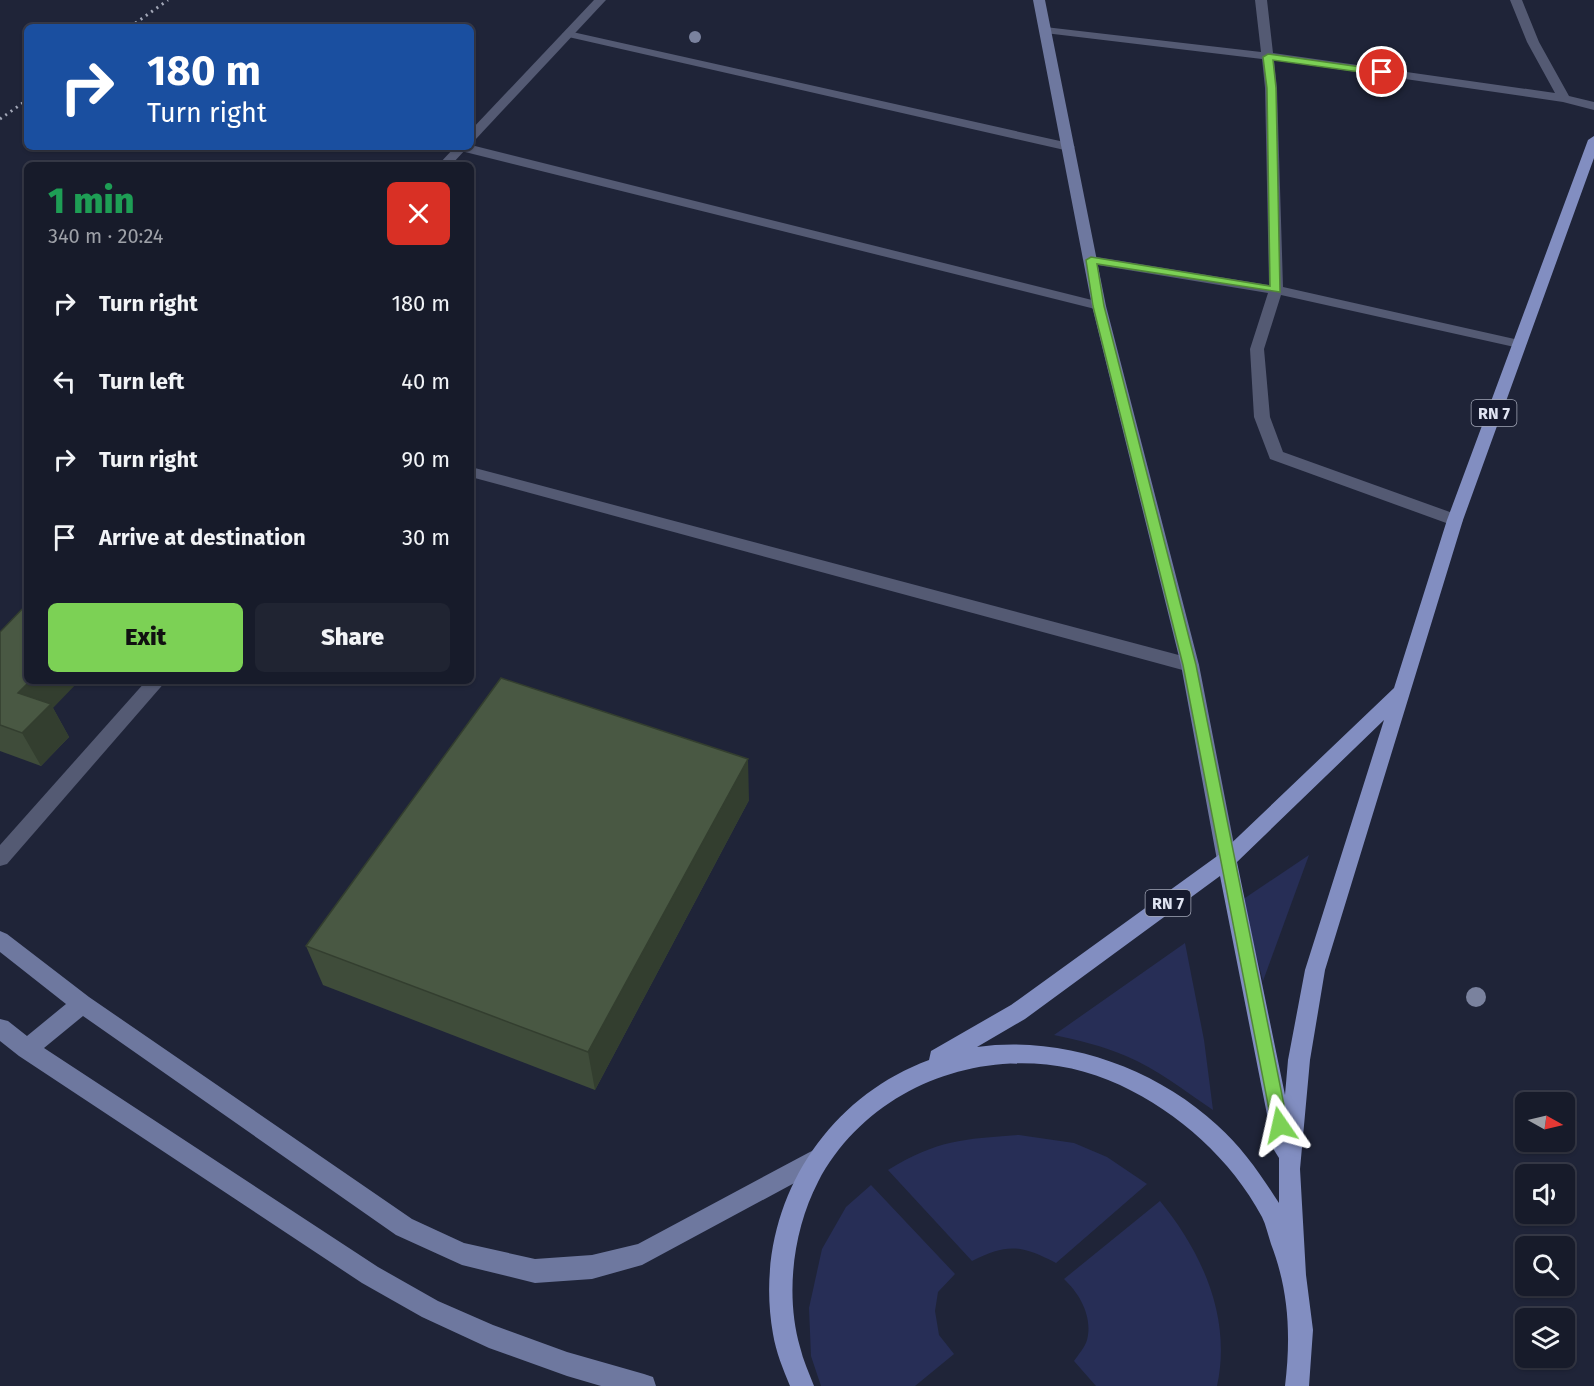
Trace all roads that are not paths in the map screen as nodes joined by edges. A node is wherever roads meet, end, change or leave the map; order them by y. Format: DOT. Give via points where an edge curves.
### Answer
graph roads {
  1 [pos="600,0"];
  2 [pos="1039,0"];
  3 [pos="1261,0"];
  4 [pos="1516,0"];
  5 [pos="1045,30"];
  6 [pos="568,34"];
  7 [pos="1268,57"];
  8 [pos="1564,98"];
  9 [pos="1594,106"];
  10 [pos="474,134"];
  11 [pos="1594,140"];
  12 [pos="1069,147"];
  13 [pos="459,150"];
  14 [pos="474,150"];
  15 [pos="447,162"];
  16 [pos="1091,260"];
  17 [pos="1276,290"];
  18 [pos="1099,306"];
  19 [pos="1519,344"];
  20 [pos="474,473"];
  21 [pos="1455,520"];
  22 [pos="1190,665"];
  23 [pos="154,684"];
  24 [pos="1404,690"];
  25 [pos="0,858"];
  26 [pos="1227,860"];
  27 [pos="0,940"];
  28 [pos="82,1004"];
  29 [pos="0,1028"];
  30 [pos="27,1049"];
  31 [pos="903,1079"];
  32 [pos="816,1160"];
  33 [pos="1289,1169"];
  34 [pos="1294,1275"];
  35 [pos="644,1386"];
  36 [pos="802,1386"];
  37 [pos="1298,1386"];
  1 -- 6 [label="street"];
  2 -- 5 [label="street"];
  3 -- 7 [label="street"];
  4 -- 8 [label="street" via="1533,42"];
  5 -- 7 [label="street"];
  5 -- 12 [label="street"];
  6 -- 10 [label="street"];
  6 -- 12 [label="street"];
  7 -- 8 [label="street"];
  7 -- 17 [label="street"];
  8 -- 9 [label="street"];
  11 -- 19 [label="main road, RN 7"];
  12 -- 16 [label="street"];
  13 -- 15 [label="street"];
  14 -- 18 [label="street"];
  16 -- 17 [label="street"];
  16 -- 18 [label="street"];
  17 -- 19 [label="street"];
  17 -- 21 [label="street" via="1257,349 1262,417 1276,454"];
  18 -- 22 [label="street"];
  19 -- 21 [label="main road, RN 7"];
  20 -- 22 [label="street"];
  21 -- 24 [label="main road, RN 7"];
  22 -- 26 [label="street"];
  23 -- 25 [label="street"];
  24 -- 26 [label="main road, RN 7"];
  24 -- 33 [label="main road, RN 7" via="1315,970 1299,1060"];
  26 -- 31 [label="main road, RN 7" via="1018,1012"];
  26 -- 33 [label="main road"];
  27 -- 28 [label="street"];
  28 -- 30 [label="street"];
  28 -- 32 [label="street" via="404,1227 462,1254 535,1271 592,1267 642,1254"];
  29 -- 30 [label="street"];
  30 -- 35 [label="street" via="370,1275 430,1309 500,1340"];
  31 -- 32 [label="main road" via="855,1114"];
  31 -- 34 [label="main road" via="957,1059 1015,1053 1076,1059 1134,1079 1187,1112 1235,1157 1271,1212"];
  32 -- 36 [label="main road" via="792,1214 781,1277 787,1343"];
  33 -- 34 [label="main road, RN 7"];
  34 -- 37 [label="main road" via="1302,1329"];
}
